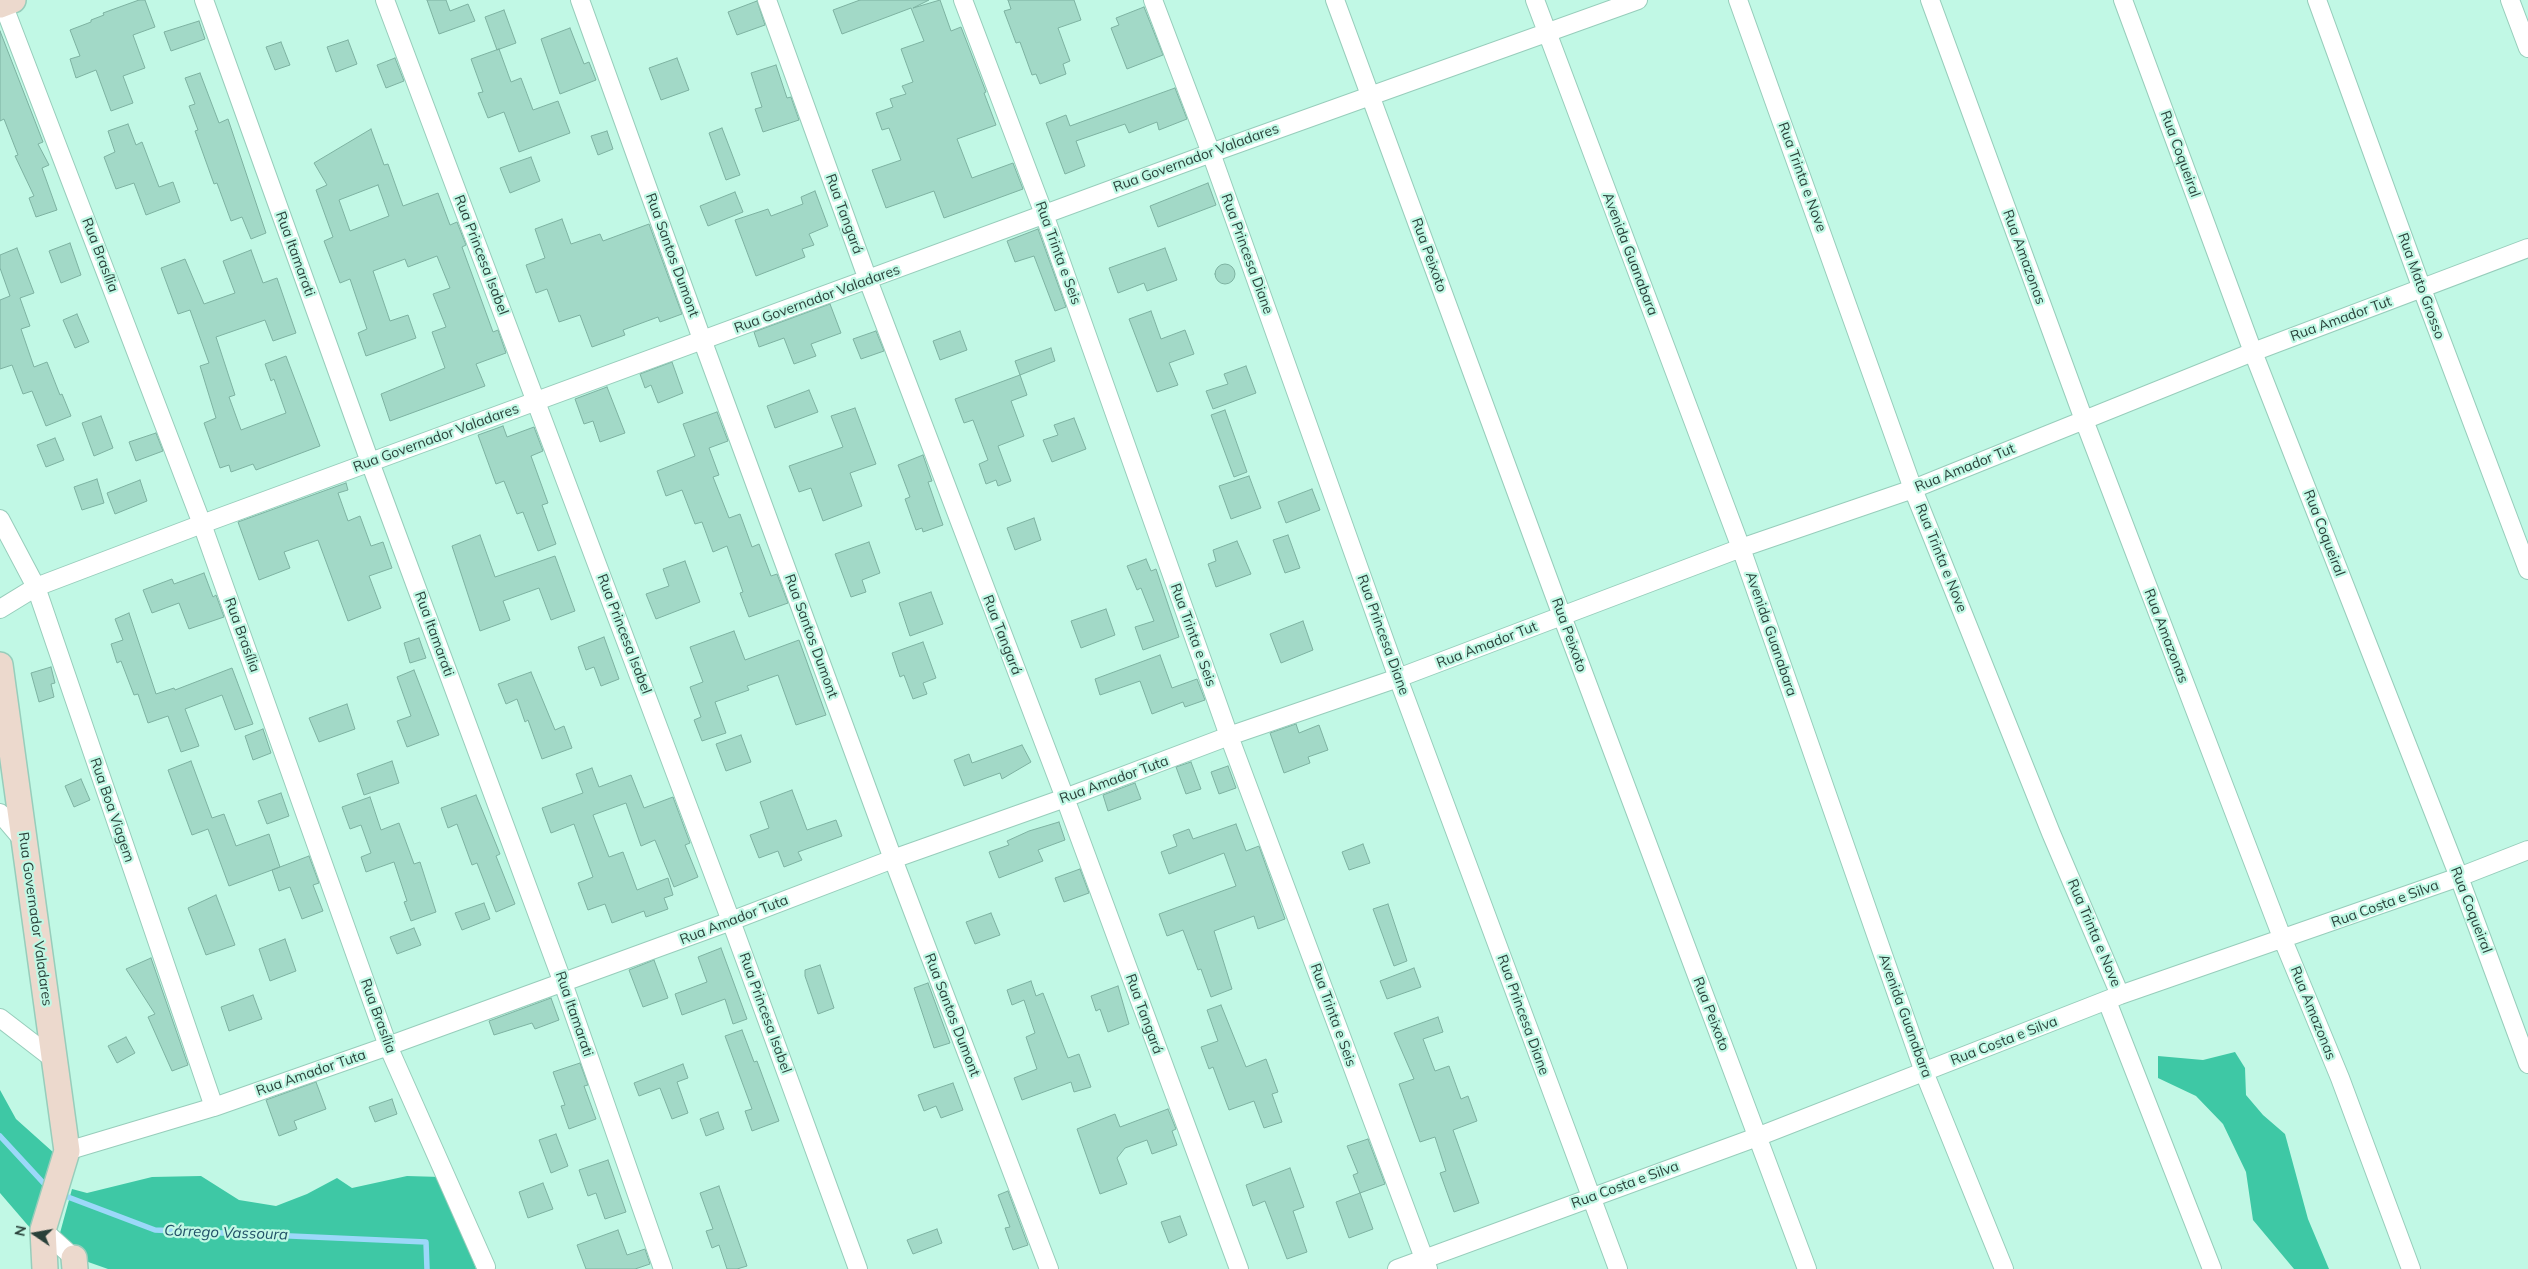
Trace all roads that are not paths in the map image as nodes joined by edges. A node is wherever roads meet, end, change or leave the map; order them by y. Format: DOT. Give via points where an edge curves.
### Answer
graph roads {
  1 [pos="204,0"];
  2 [pos="385,0"];
  3 [pos="580,0"];
  4 [pos="766,0"];
  5 [pos="963,0"];
  6 [pos="1153,0"];
  7 [pos="1335,0"];
  8 [pos="1535,0"];
  9 [pos="1638,0"];
  10 [pos="1738,0"];
  11 [pos="1930,0"];
  12 [pos="2123,0"];
  13 [pos="2317,0"];
  14 [pos="2510,0"];
  15 [pos="4,2"];
  16 [pos="1547,34"];
  17 [pos="2528,48"];
  18 [pos="1370,95"];
  19 [pos="1211,153"];
  20 [pos="1044,214"];
  21 [pos="2528,248"];
  22 [pos="868,280"];
  23 [pos="2422,290"];
  24 [pos="702,342"];
  25 [pos="2253,352"];
  26 [pos="536,401"];
  27 [pos="2084,420"];
  28 [pos="370,462"];
  29 [pos="1913,489"];
  30 [pos="0,518"];
  31 [pos="202,524"];
  32 [pos="1741,548"];
  33 [pos="2528,570"];
  34 [pos="36,587"];
  35 [pos="0,609"];
  36 [pos="1562,616"];
  37 [pos="0,664"];
  38 [pos="1398,678"];
  39 [pos="1229,736"];
  40 [pos="1064,798"];
  41 [pos="0,814"];
  42 [pos="22,839"];
  43 [pos="2528,850"];
  44 [pos="893,859"];
  45 [pos="2459,878"];
  46 [pos="731,921"];
  47 [pos="2283,940"];
  48 [pos="563,983"];
  49 [pos="2114,998"];
  50 [pos="0,1018"];
  51 [pos="388,1046"];
  52 [pos="56,1061"];
  53 [pos="2528,1064"];
  54 [pos="1924,1072"];
  55 [pos="214,1107"];
  56 [pos="1758,1137"];
  57 [pos="63,1162"];
  58 [pos="1590,1197"];
  59 [pos="43,1230"];
  60 [pos="74,1263"];
  61 [pos="1426,1264"];
  62 [pos="486,1267"];
  63 [pos="35,1269"];
  64 [pos="45,1269"];
  65 [pos="663,1269"];
  66 [pos="858,1269"];
  67 [pos="1049,1269"];
  68 [pos="1239,1269"];
  69 [pos="1397,1269"];
  70 [pos="1618,1269"];
  71 [pos="1807,1269"];
  72 [pos="2004,1269"];
  73 [pos="2212,1269"];
  74 [pos="2411,1269"];
  1 -- 28 [label="street, Rua Itamarati"];
  2 -- 26 [label="street, Rua Princesa Isabel"];
  3 -- 24 [label="street, Rua Santos Dumont"];
  4 -- 22 [label="street, Rua Tangará"];
  5 -- 20 [label="street, Rua Trinta e Seis"];
  6 -- 19 [label="street, Rua Princesa Diane"];
  7 -- 18 [label="street, Rua Peixoto"];
  8 -- 16 [label="street, Avenida Guanabara"];
  9 -- 16 [label="street, Rua Governador Valadares"];
  10 -- 29 [label="street, Rua Trinta e Nove"];
  11 -- 27 [label="street, Rua Amazonas"];
  12 -- 25 [label="street, Rua Coqueiral"];
  13 -- 23 [label="street, Rua Mato Grosso"];
  14 -- 17 [label="street"];
  15 -- 31 [label="street, Rua Brasília"];
  16 -- 18 [label="street, Rua Governador Valadares"];
  16 -- 32 [label="street, Avenida Guanabara"];
  18 -- 19 [label="street, Rua Governador Valadares"];
  18 -- 36 [label="street, Rua Peixoto"];
  19 -- 20 [label="street, Rua Governador Valadares"];
  19 -- 38 [label="street, Rua Princesa Diane"];
  20 -- 22 [label="street, Rua Governador Valadares"];
  20 -- 39 [label="street, Rua Trinta e Seis"];
  21 -- 23 [label="street, Rua Amador Tut"];
  22 -- 24 [label="street, Rua Governador Valadares"];
  22 -- 40 [label="street, Rua Tangará"];
  23 -- 25 [label="street, Rua Amador Tut"];
  23 -- 33 [label="street, Rua Mato Grosso"];
  24 -- 26 [label="street, Rua Governador Valadares"];
  24 -- 44 [label="street, Rua Santos Dumont"];
  25 -- 27 [label="street, Rua Amador Tut"];
  25 -- 45 [label="street, Rua Coqueiral"];
  26 -- 28 [label="street, Rua Governador Valadares"];
  26 -- 46 [label="street, Rua Princesa Isabel"];
  27 -- 29 [label="street, Rua Amador Tut"];
  27 -- 47 [label="street, Rua Amazonas"];
  28 -- 31 [label="street, Rua Governador Valadares"];
  28 -- 48 [label="street, Rua Itamarati"];
  29 -- 32 [label="street, Rua Amador Tut"];
  29 -- 49 [label="street, Rua Trinta e Nove" via="2048,824"];
  30 -- 34 [label="street, Rua Boa Viagem"];
  31 -- 34 [label="street, Rua Governador Valadares"];
  31 -- 51 [label="street, Rua Brasília"];
  32 -- 36 [label="street, Rua Amador Tut"];
  32 -- 54 [label="street, Avenida Guanabara"];
  34 -- 35 [label="street, Rua Governador Valadares"];
  34 -- 55 [label="street, Rua Boa Viagem"];
  36 -- 38 [label="street, Rua Amador Tut"];
  36 -- 56 [label="street, Rua Peixoto"];
  37 -- 42 [label="street, Rua Governador Valadares"];
  38 -- 39 [label="street, Rua Amador Tuta"];
  38 -- 58 [label="street, Rua Princesa Diane"];
  39 -- 40 [label="street, Rua Amador Tuta"];
  39 -- 61 [label="street, Rua Trinta e Seis"];
  40 -- 44 [label="street, Rua Amador Tuta"];
  40 -- 68 [label="street, Rua Tangará"];
  41 -- 42 [label="street"];
  42 -- 52 [label="street, Rua Governador Valadares"];
  43 -- 45 [label="street, Rua Costa e Silva"];
  44 -- 46 [label="street, Rua Amador Tuta"];
  44 -- 67 [label="street, Rua Santos Dumont"];
  45 -- 47 [label="street, Rua Costa e Silva"];
  45 -- 53 [label="street, Rua Coqueiral"];
  46 -- 48 [label="street, Rua Amador Tuta"];
  46 -- 66 [label="street, Rua Princesa Isabel"];
  47 -- 49 [label="street, Rua Costa e Silva"];
  47 -- 74 [label="street, Rua Amazonas" via="2340,1078"];
  48 -- 51 [label="street, Rua Amador Tuta"];
  48 -- 65 [label="street, Rua Itamarati"];
  49 -- 54 [label="street, Rua Costa e Silva"];
  49 -- 73 [label="street, Rua Trinta e Nove"];
  50 -- 52 [label="street"];
  51 -- 55 [label="street, Rua Amador Tuta"];
  51 -- 62 [label="street, Rua Brasília"];
  52 -- 57 [label="street, Rua Governador Valadares"];
  54 -- 56 [label="street, Rua Costa e Silva"];
  54 -- 72 [label="street, Avenida Guanabara"];
  55 -- 57 [label="street, Rua Amador Tuta"];
  56 -- 58 [label="street, Rua Costa e Silva"];
  56 -- 71 [label="street, Rua Peixoto"];
  57 -- 59 [label="street"];
  58 -- 61 [label="street, Rua Costa e Silva"];
  58 -- 70 [label="street, Rua Princesa Diane"];
  59 -- 60 [label="street"];
  59 -- 63 [label="street"];
  59 -- 64 [label="street"];
  61 -- 69 [label="street, Rua Costa e Silva"];
}
